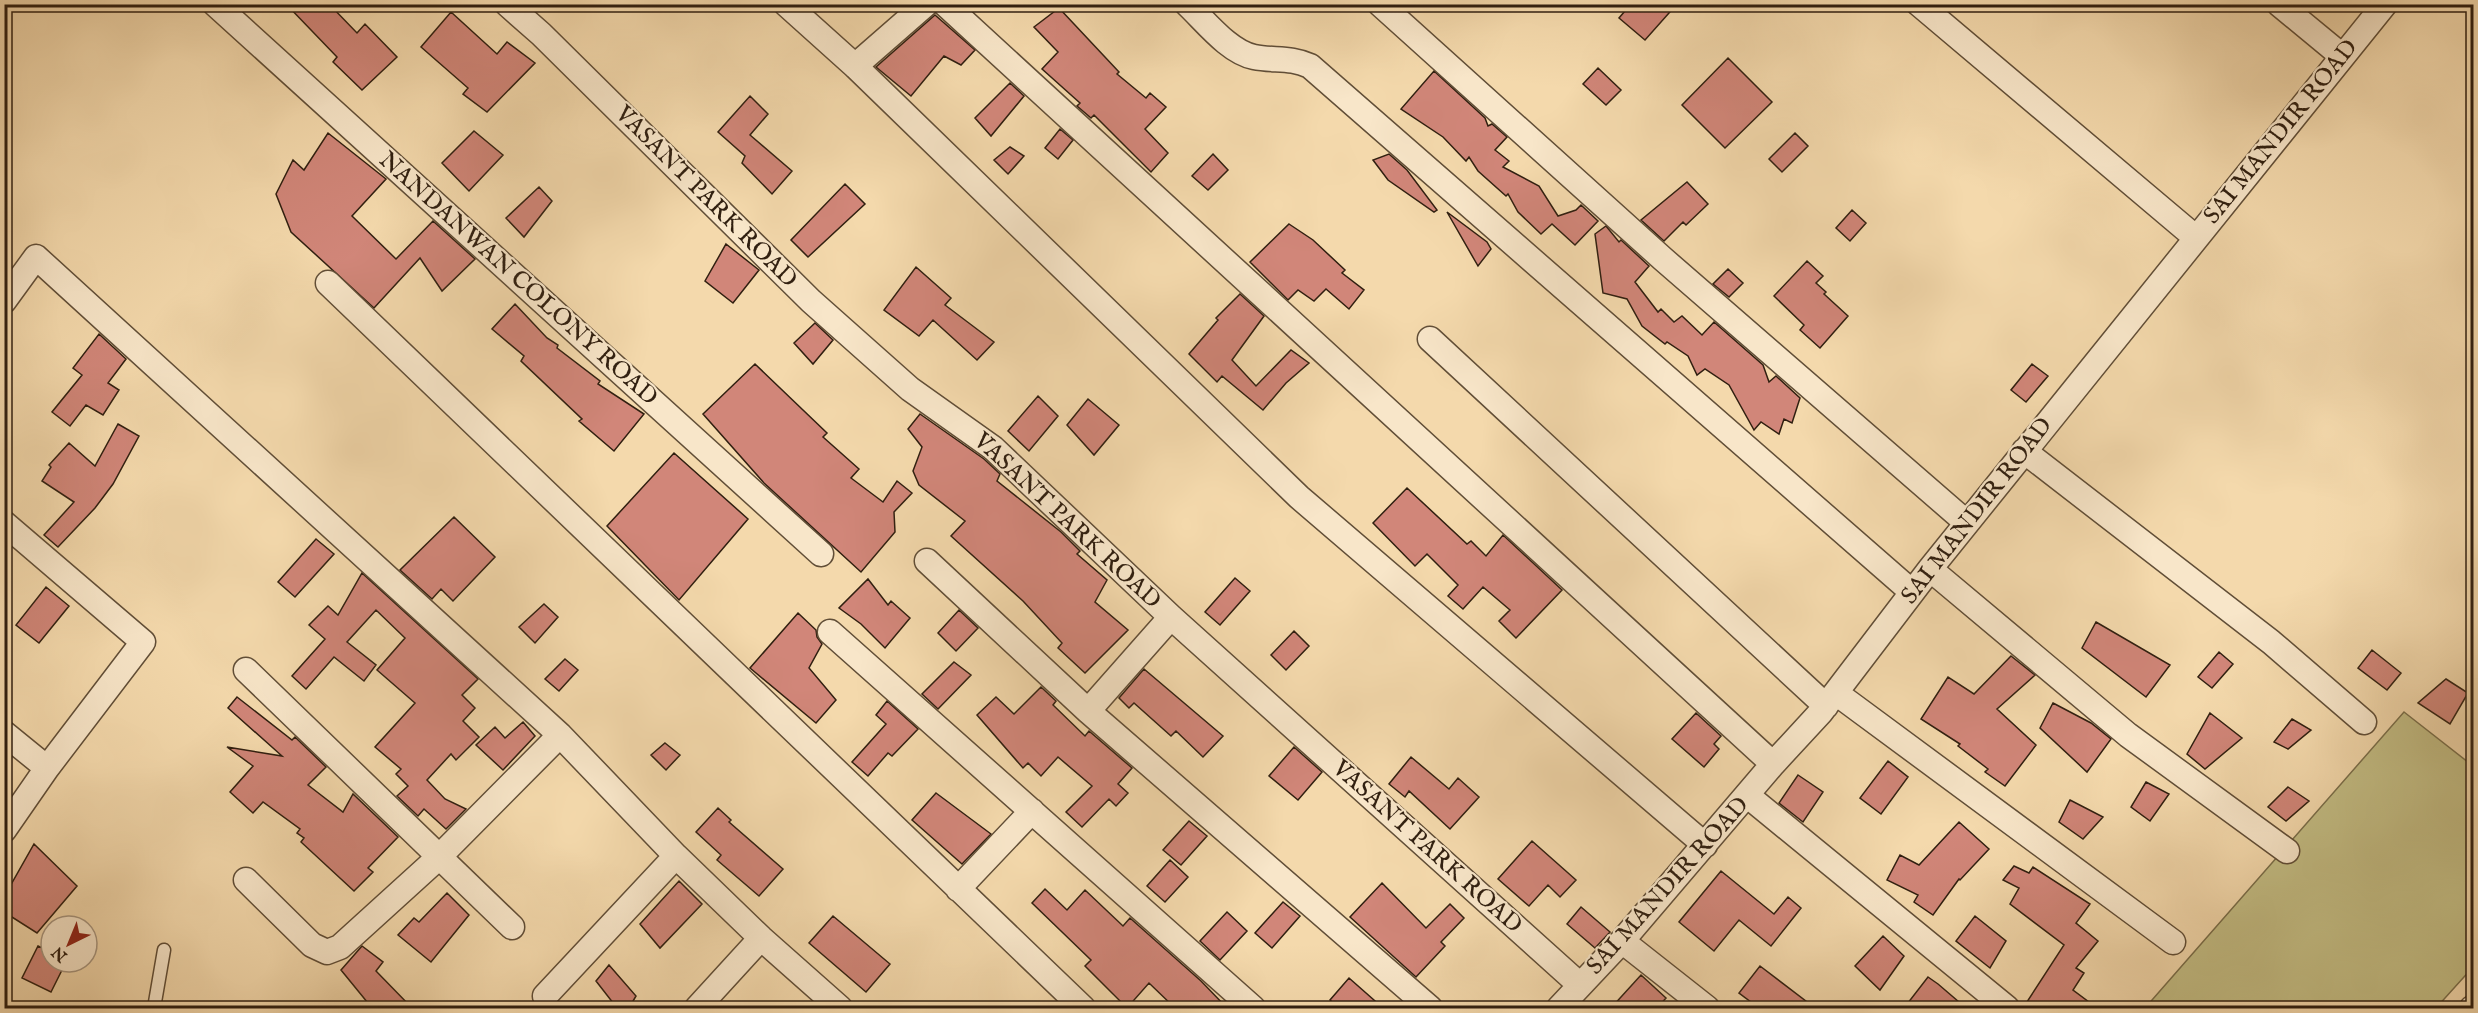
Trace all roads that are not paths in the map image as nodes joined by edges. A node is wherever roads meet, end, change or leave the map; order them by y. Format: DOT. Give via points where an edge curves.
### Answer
graph roads {
  1 [pos="215,4"];
  2 [pos="507,4"];
  3 [pos="786,4"];
  4 [pos="926,4"];
  5 [pos="945,4"];
  6 [pos="1187,4"];
  7 [pos="1919,4"];
  8 [pos="2278,4"];
  9 [pos="2385,4"];
  10 [pos="1390,8"];
  11 [pos="2342,56"];
  12 [pos="855,66"];
  13 [pos="2195,237"];
  14 [pos="328,282"];
  15 [pos="4,301"];
  16 [pos="1430,339"];
  17 [pos="2024,451"];
  18 [pos="4,523"];
  19 [pos="1967,523"];
  20 [pos="821,554"];
  21 [pos="927,561"];
  22 [pos="1930,569"];
  23 [pos="1912,592"];
  24 [pos="1171,617"];
  25 [pos="830,632"];
  26 [pos="246,670"];
  27 [pos="1831,699"];
  28 [pos="1088,711"];
  29 [pos="2364,722"];
  30 [pos="4,733"];
  31 [pos="560,735"];
  32 [pos="1773,764"];
  33 [pos="47,768"];
  34 [pos="1748,796"];
  35 [pos="1032,811"];
  36 [pos="4,830"];
  37 [pos="1705,845"];
  38 [pos="2287,851"];
  39 [pos="676,856"];
  40 [pos="438,858"];
  41 [pos="246,880"];
  42 [pos="958,889"];
  43 [pos="512,927"];
  44 [pos="760,938"];
  45 [pos="1623,942"];
  46 [pos="2173,942"];
  47 [pos="164,950"];
  48 [pos="1580,985"];
  49 [pos="545,996"];
  50 [pos="154,1008"];
  51 [pos="698,1008"];
  52 [pos="840,1008"];
  53 [pos="1083,1008"];
  54 [pos="1253,1008"];
  55 [pos="1430,1008"];
  56 [pos="1559,1008"];
  57 [pos="1707,1008"];
  58 [pos="2007,1008"];
  1 -- 20 [label="street, NANDANWAN COLONY ROAD"];
  2 -- 24 [label="street, VASANT PARK ROAD" via="811,301 910,389 993,448"];
  3 -- 12 [label="street"];
  4 -- 12 [label="street"];
  5 -- 32 [label="street"];
  6 -- 23 [label="street" via="1232,46 1253,57 1296,59 1310,66"];
  7 -- 13 [label="street"];
  8 -- 11 [label="street"];
  9 -- 11 [label="street, SAI MANDIR ROAD"];
  10 -- 19 [label="street" via="1663,259"];
  11 -- 13 [label="street, SAI MANDIR ROAD"];
  12 -- 37 [label="street" via="1299,497"];
  13 -- 17 [label="street, SAI MANDIR ROAD"];
  14 -- 42 [label="street"];
  15 -- 31 [label="street" via="36,257"];
  16 -- 27 [label="street"];
  17 -- 19 [label="street, SAI MANDIR ROAD"];
  17 -- 29 [label="street" via="2271,642"];
  18 -- 33 [label="street" via="143,642"];
  19 -- 22 [label="street, SAI MANDIR ROAD"];
  21 -- 28 [label="street"];
  22 -- 23 [label="street, SAI MANDIR ROAD"];
  22 -- 38 [label="street" via="2128,735"];
  23 -- 27 [label="street, SAI MANDIR ROAD"];
  24 -- 28 [label="street"];
  24 -- 48 [label="street, VASANT PARK ROAD"];
  25 -- 35 [label="street"];
  26 -- 40 [label="street"];
  27 -- 32 [label="street, SAI MANDIR ROAD"];
  27 -- 46 [label="street"];
  28 -- 55 [label="street"];
  30 -- 33 [label="street"];
  31 -- 39 [label="street"];
  31 -- 40 [label="street"];
  32 -- 34 [label="street, SAI MANDIR ROAD"];
  33 -- 36 [label="street"];
  34 -- 37 [label="street, SAI MANDIR ROAD"];
  34 -- 58 [label="street"];
  35 -- 42 [label="street"];
  35 -- 54 [label="street"];
  37 -- 45 [label="street, SAI MANDIR ROAD"];
  39 -- 44 [label="street"];
  39 -- 49 [label="street"];
  40 -- 41 [label="street" via="340,947 327,952 312,945"];
  40 -- 43 [label="street"];
  42 -- 53 [label="street"];
  44 -- 51 [label="street"];
  44 -- 52 [label="street"];
  45 -- 48 [label="street, SAI MANDIR ROAD"];
  45 -- 57 [label="street"];
  47 -- 50 [label="lane"];
  48 -- 56 [label="street, SAI MANDIR ROAD"];
}
